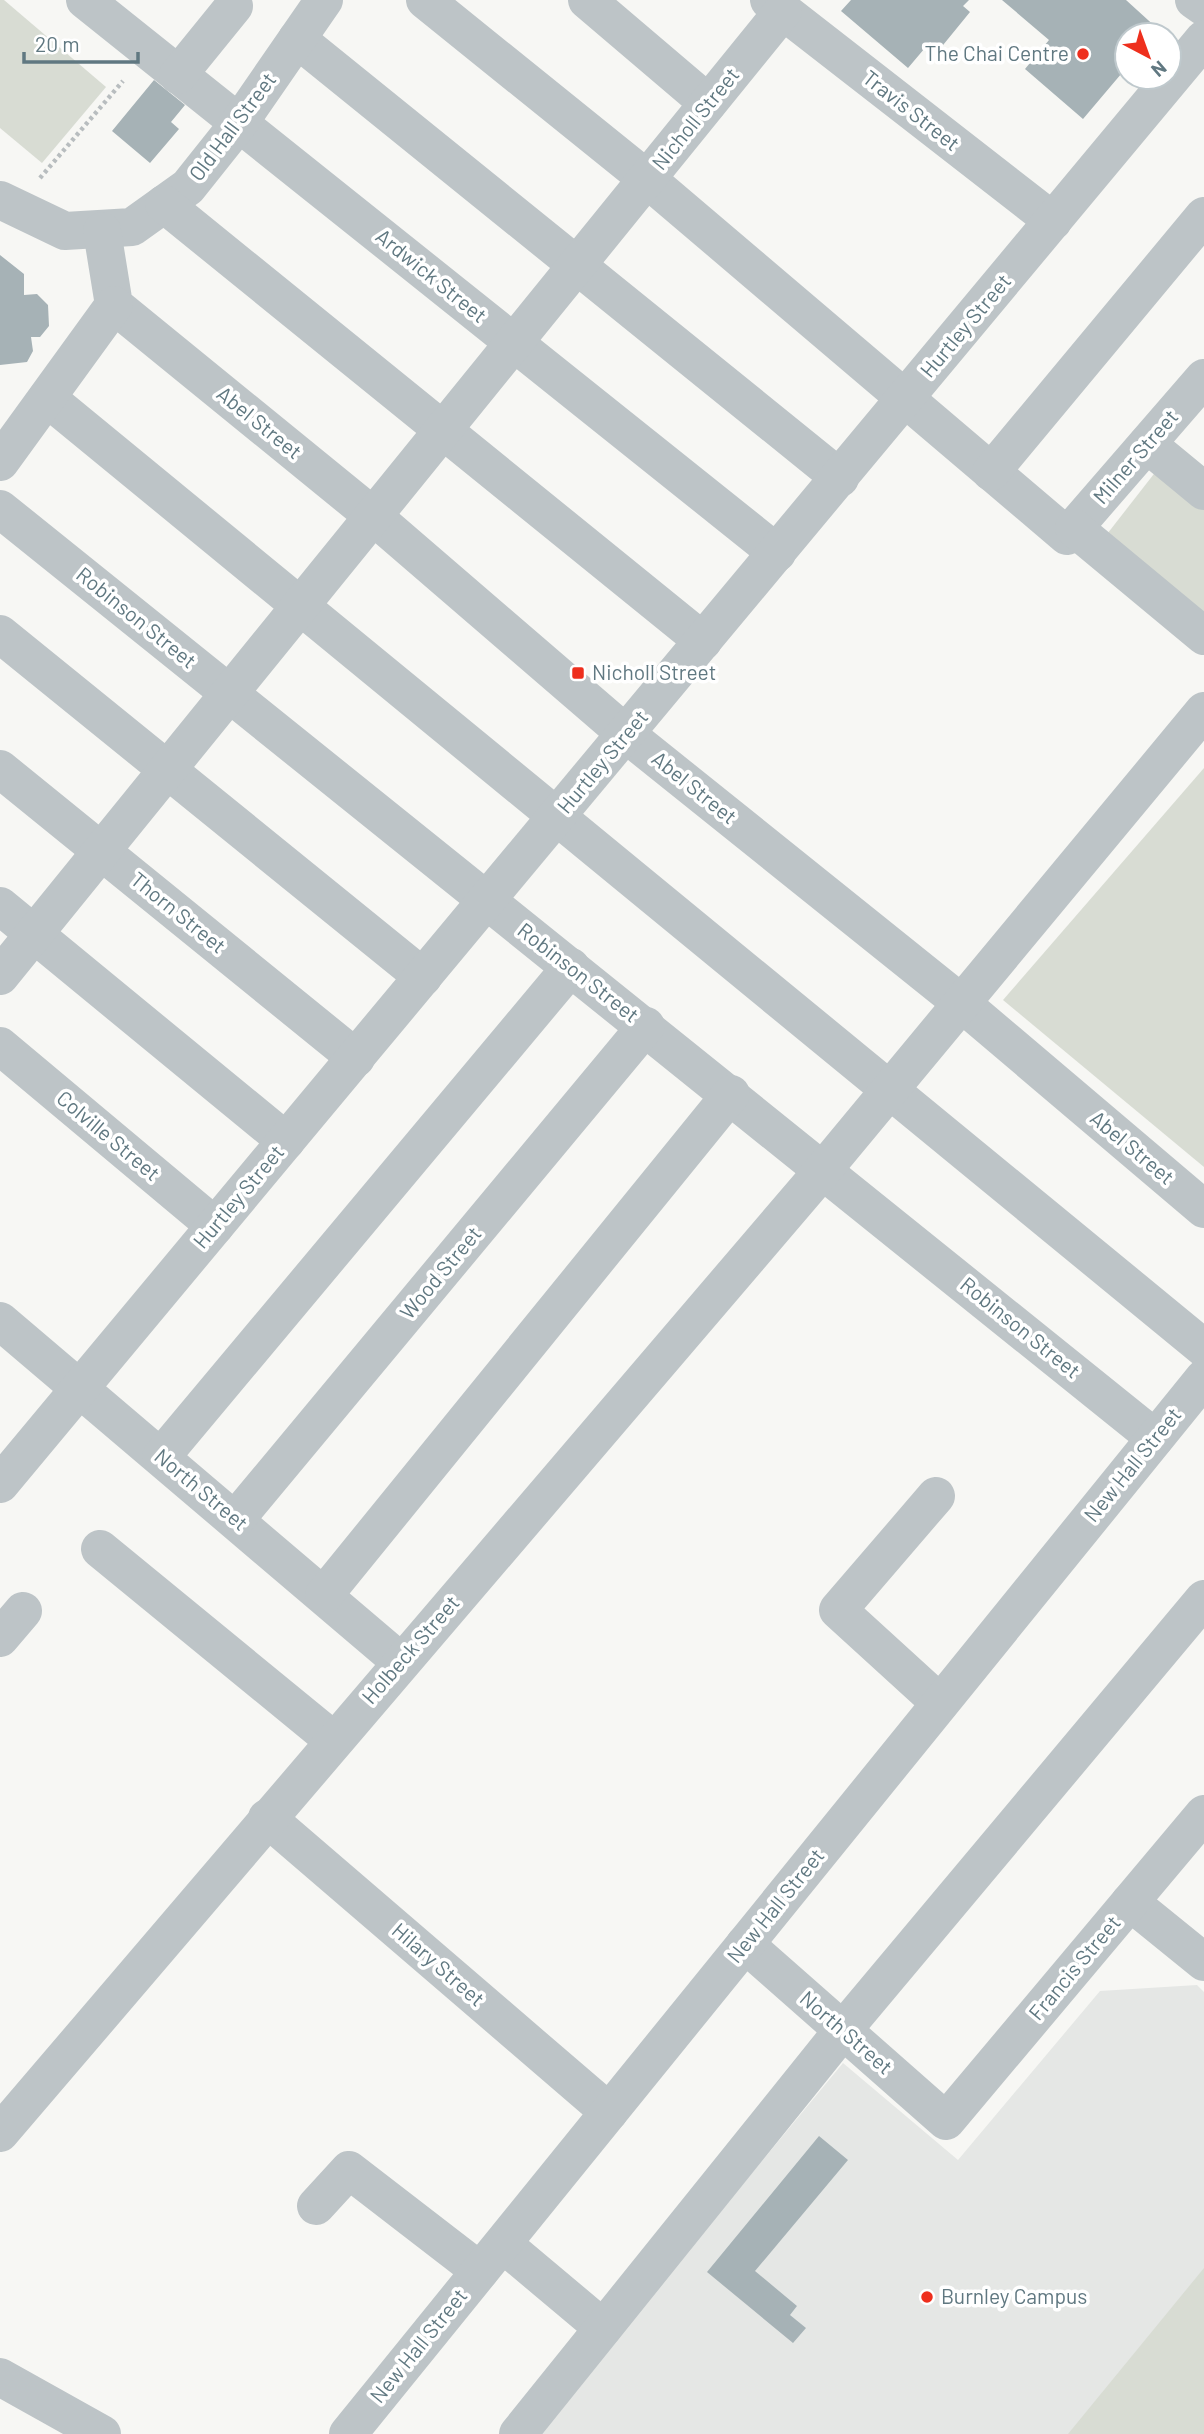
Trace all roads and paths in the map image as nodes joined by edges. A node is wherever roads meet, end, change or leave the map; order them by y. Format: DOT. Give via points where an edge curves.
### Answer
graph roads {
  1 [pos="85,0"];
  2 [pos="324,0"];
  3 [pos="425,0"];
  4 [pos="587,0"];
  5 [pos="1194,0"];
  6 [pos="234,6"];
  7 [pos="776,6"];
  8 [pos="1204,8"];
  9 [pos="298,38"];
  10 [pos="1204,38"];
  11 [pos="149,51"];
  12 [pos="178,75"];
  13 [pos="708,103"];
  14 [pos="239,123"];
  15 [pos="646,179"];
  16 [pos="8,204"];
  17 [pos="164,204"];
  18 [pos="1204,216"];
  19 [pos="1053,221"];
  20 [pos="102,231"];
  21 [pos="577,265"];
  22 [pos="114,305"];
  23 [pos="514,343"];
  24 [pos="1204,378"];
  25 [pos="47,398"];
  26 [pos="905,400"];
  27 [pos="443,430"];
  28 [pos="7,438"];
  29 [pos="1147,444"];
  30 [pos="991,472"];
  31 [pos="840,478"];
  32 [pos="1204,491"];
  33 [pos="0,509"];
  34 [pos="373,516"];
  35 [pos="1071,532"];
  36 [pos="777,553"];
  37 [pos="301,607"];
  38 [pos="0,634"];
  39 [pos="1204,636"];
  40 [pos="703,641"];
  41 [pos="231,694"];
  42 [pos="1204,711"];
  43 [pos="626,734"];
  44 [pos="0,769"];
  45 [pos="169,770"];
  46 [pos="557,817"];
  47 [pos="102,851"];
  48 [pos="487,901"];
  49 [pos="0,906"];
  50 [pos="34,934"];
  51 [pos="571,967"];
  52 [pos="0,976"];
  53 [pos="424,977"];
  54 [pos="960,1002"];
  55 [pos="646,1026"];
  56 [pos="0,1046"];
  57 [pos="355,1058"];
  58 [pos="889,1089"];
  59 [pos="731,1094"];
  60 [pos="286,1140"];
  61 [pos="824,1169"];
  62 [pos="1204,1209"];
  63 [pos="215,1226"];
  64 [pos="0,1321"];
  65 [pos="1204,1348"];
  66 [pos="80,1389"];
  67 [pos="1200,1390"];
  68 [pos="1155,1438"];
  69 [pos="161,1457"];
  70 [pos="0,1483"];
  71 [pos="936,1496"];
  72 [pos="236,1519"];
  73 [pos="100,1549"];
  74 [pos="324,1595"];
  75 [pos="1204,1599"];
  76 [pos="401,1662"];
  77 [pos="940,1703"];
  78 [pos="332,1741"];
  79 [pos="1204,1814"];
  80 [pos="267,1818"];
  81 [pos="1130,1902"];
  82 [pos="745,1944"];
  83 [pos="1204,1962"];
  84 [pos="843,2030"];
  85 [pos="609,2112"];
  86 [pos="946,2121"];
  87 [pos="0,2133"];
  88 [pos="316,2206"];
  89 [pos="491,2257"];
  90 [pos="603,2328"];
  91 [pos="0,2377"];
  92 [pos="102,2434"];
  93 [pos="348,2434"];
  94 [pos="518,2434"];
  1 -- 11 [label="street, Ardwick Street"];
  2 -- 9 [label="street, Old Hall Street"];
  3 -- 15 [label="street"];
  4 -- 13 [label="street"];
  5 -- 8 [label="street"];
  6 -- 12 [label="street"];
  7 -- 13 [label="street, Nicholl Street"];
  7 -- 19 [label="street, Travis Street"];
  9 -- 14 [label="street, Old Hall Street"];
  9 -- 21 [label="street"];
  10 -- 19 [label="street, Hurtley Street"];
  11 -- 12 [label="street, Ardwick Street"];
  11 -- 16 [label="path"];
  12 -- 14 [label="street, Ardwick Street"];
  13 -- 15 [label="street, Nicholl Street"];
  14 -- 17 [label="street, Old Hall Street" via="188,187"];
  14 -- 23 [label="street, Ardwick Street"];
  15 -- 21 [label="street, Nicholl Street"];
  15 -- 26 [label="street"];
  16 -- 20 [label="street, Old Hall Street" via="65,231"];
  17 -- 20 [label="street, Old Hall Street" via="131,227"];
  17 -- 27 [label="street"];
  18 -- 30 [label="street"];
  19 -- 26 [label="street, Hurtley Street"];
  20 -- 22 [label="street"];
  21 -- 23 [label="street, Nicholl Street"];
  21 -- 31 [label="street"];
  22 -- 25 [label="street"];
  22 -- 34 [label="street, Abel Street"];
  23 -- 27 [label="street, Nicholl Street"];
  23 -- 36 [label="street, Ardwick Street"];
  24 -- 29 [label="street, Milner Street"];
  25 -- 28 [label="street"];
  25 -- 37 [label="street"];
  26 -- 30 [label="street"];
  26 -- 31 [label="street, Hurtley Street"];
  27 -- 34 [label="street, Nicholl Street"];
  27 -- 40 [label="street"];
  29 -- 32 [label="street"];
  29 -- 35 [label="street, Milner Street"];
  30 -- 35 [label="street"];
  31 -- 36 [label="street, Hurtley Street"];
  33 -- 41 [label="street, Robinson Street"];
  34 -- 37 [label="street, Nicholl Street"];
  34 -- 43 [label="street, Abel Street"];
  35 -- 39 [label="street"];
  36 -- 40 [label="street, Hurtley Street"];
  37 -- 41 [label="street, Nicholl Street"];
  37 -- 46 [label="street"];
  38 -- 45 [label="street"];
  40 -- 43 [label="street, Hurtley Street"];
  41 -- 45 [label="street, Nicholl Street"];
  41 -- 48 [label="street, Robinson Street"];
  42 -- 54 [label="street, Holbeck Street"];
  43 -- 46 [label="street, Hurtley Street"];
  43 -- 54 [label="street, Abel Street"];
  44 -- 47 [label="street, Thorn Street"];
  45 -- 47 [label="street, Nicholl Street"];
  45 -- 53 [label="street"];
  46 -- 48 [label="street, Hurtley Street"];
  46 -- 58 [label="street"];
  47 -- 50 [label="street, Nicholl Street"];
  47 -- 57 [label="street, Thorn Street"];
  48 -- 51 [label="street, Robinson Street"];
  48 -- 53 [label="street, Hurtley Street"];
  49 -- 50 [label="street"];
  50 -- 52 [label="street, Nicholl Street"];
  50 -- 60 [label="street"];
  51 -- 55 [label="street, Robinson Street"];
  51 -- 69 [label="street"];
  53 -- 57 [label="street, Hurtley Street"];
  54 -- 58 [label="street, Holbeck Street"];
  54 -- 62 [label="street, Abel Street"];
  55 -- 59 [label="street, Robinson Street"];
  55 -- 72 [label="street, Wood Street"];
  56 -- 63 [label="street, Colville Street"];
  57 -- 60 [label="street, Hurtley Street"];
  58 -- 61 [label="street, Holbeck Street"];
  58 -- 65 [label="street"];
  59 -- 61 [label="street, Robinson Street"];
  59 -- 74 [label="street"];
  60 -- 63 [label="street, Hurtley Street"];
  61 -- 68 [label="street, Robinson Street"];
  61 -- 76 [label="street, Holbeck Street"];
  63 -- 66 [label="street, Hurtley Street"];
  64 -- 66 [label="street, North Street"];
  66 -- 69 [label="street, North Street"];
  66 -- 70 [label="street, Hurtley Street"];
  67 -- 68 [label="street, New Hall Street"];
  68 -- 77 [label="street, New Hall Street"];
  69 -- 72 [label="street, North Street"];
  71 -- 77 [label="street" via="838,1609"];
  72 -- 74 [label="street, North Street"];
  73 -- 78 [label="street"];
  74 -- 76 [label="street, North Street"];
  75 -- 84 [label="street"];
  76 -- 78 [label="street, Holbeck Street"];
  77 -- 82 [label="street, New Hall Street"];
  78 -- 80 [label="street, Holbeck Street"];
  79 -- 81 [label="street, Francis Street"];
  80 -- 85 [label="street, Hilary Street"];
  80 -- 87 [label="street, Holbeck Street"];
  81 -- 83 [label="street"];
  81 -- 86 [label="street, Francis Street"];
  82 -- 84 [label="street, North Street"];
  82 -- 85 [label="street, New Hall Street"];
  84 -- 86 [label="street, North Street"];
  84 -- 90 [label="street"];
  85 -- 89 [label="street, New Hall Street"];
  88 -- 89 [label="street" via="358,2159"];
  89 -- 90 [label="street"];
  89 -- 93 [label="street, New Hall Street"];
  90 -- 94 [label="street"];
  91 -- 92 [label="street"];
}
